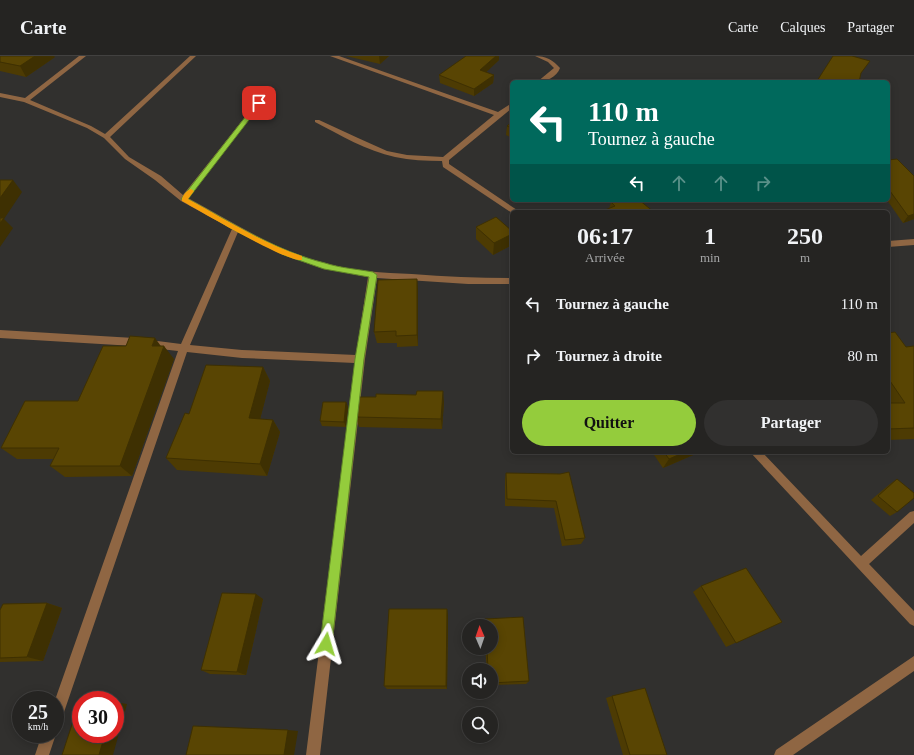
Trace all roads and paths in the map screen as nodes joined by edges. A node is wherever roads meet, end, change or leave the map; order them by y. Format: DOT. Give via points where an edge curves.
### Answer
graph roads {
  1 [pos="83,56"];
  2 [pos="193,56"];
  3 [pos="333,56"];
  4 [pos="538,56"];
  5 [pos="543,80"];
  6 [pos="0,95"];
  7 [pos="26,100"];
  8 [pos="259,103"];
  9 [pos="510,106"];
  10 [pos="499,114"];
  11 [pos="317,121"];
  12 [pos="106,137"];
  13 [pos="444,159"];
  14 [pos="184,199"];
  15 [pos="513,210"];
  16 [pos="236,228"];
  17 [pos="914,242"];
  18 [pos="890,244"];
  19 [pos="373,275"];
  20 [pos="510,281"];
  21 [pos="0,334"];
  22 [pos="184,348"];
  23 [pos="360,359"];
  24 [pos="757,454"];
  25 [pos="914,516"];
  26 [pos="862,563"];
  27 [pos="914,620"];
  28 [pos="914,663"];
  29 [pos="64,692"];
  30 [pos="46,743"];
  31 [pos="42,755"];
  32 [pos="313,755"];
  33 [pos="781,755"];
  1 -- 7 [label="street"];
  2 -- 12 [label="street"];
  3 -- 10 [label="street"];
  4 -- 5 [label="street" via="550,61 557,68"];
  6 -- 7 [label="street"];
  7 -- 12 [label="street" via="78,121"];
  8 -- 14 [label="street"];
  9 -- 10 [label="street"];
  10 -- 13 [label="street"];
  11 -- 13 [label="street" via="394,154"];
  12 -- 14 [label="street" via="127,158"];
  13 -- 15 [label="street" via="446,165"];
  14 -- 16 [label="street"];
  16 -- 19 [label="street" via="287,253 324,266"];
  16 -- 22 [label="street"];
  17 -- 18 [label="street"];
  19 -- 20 [label="street"];
  19 -- 23 [label="street"];
  21 -- 22 [label="street" via="134,342"];
  22 -- 23 [label="street" via="242,354"];
  22 -- 29 [label="street"];
  23 -- 32 [label="street"];
  24 -- 26 [label="street"];
  25 -- 26 [label="street"];
  26 -- 27 [label="street"];
  28 -- 33 [label="street"];
  30 -- 31 [label="street"];
}
